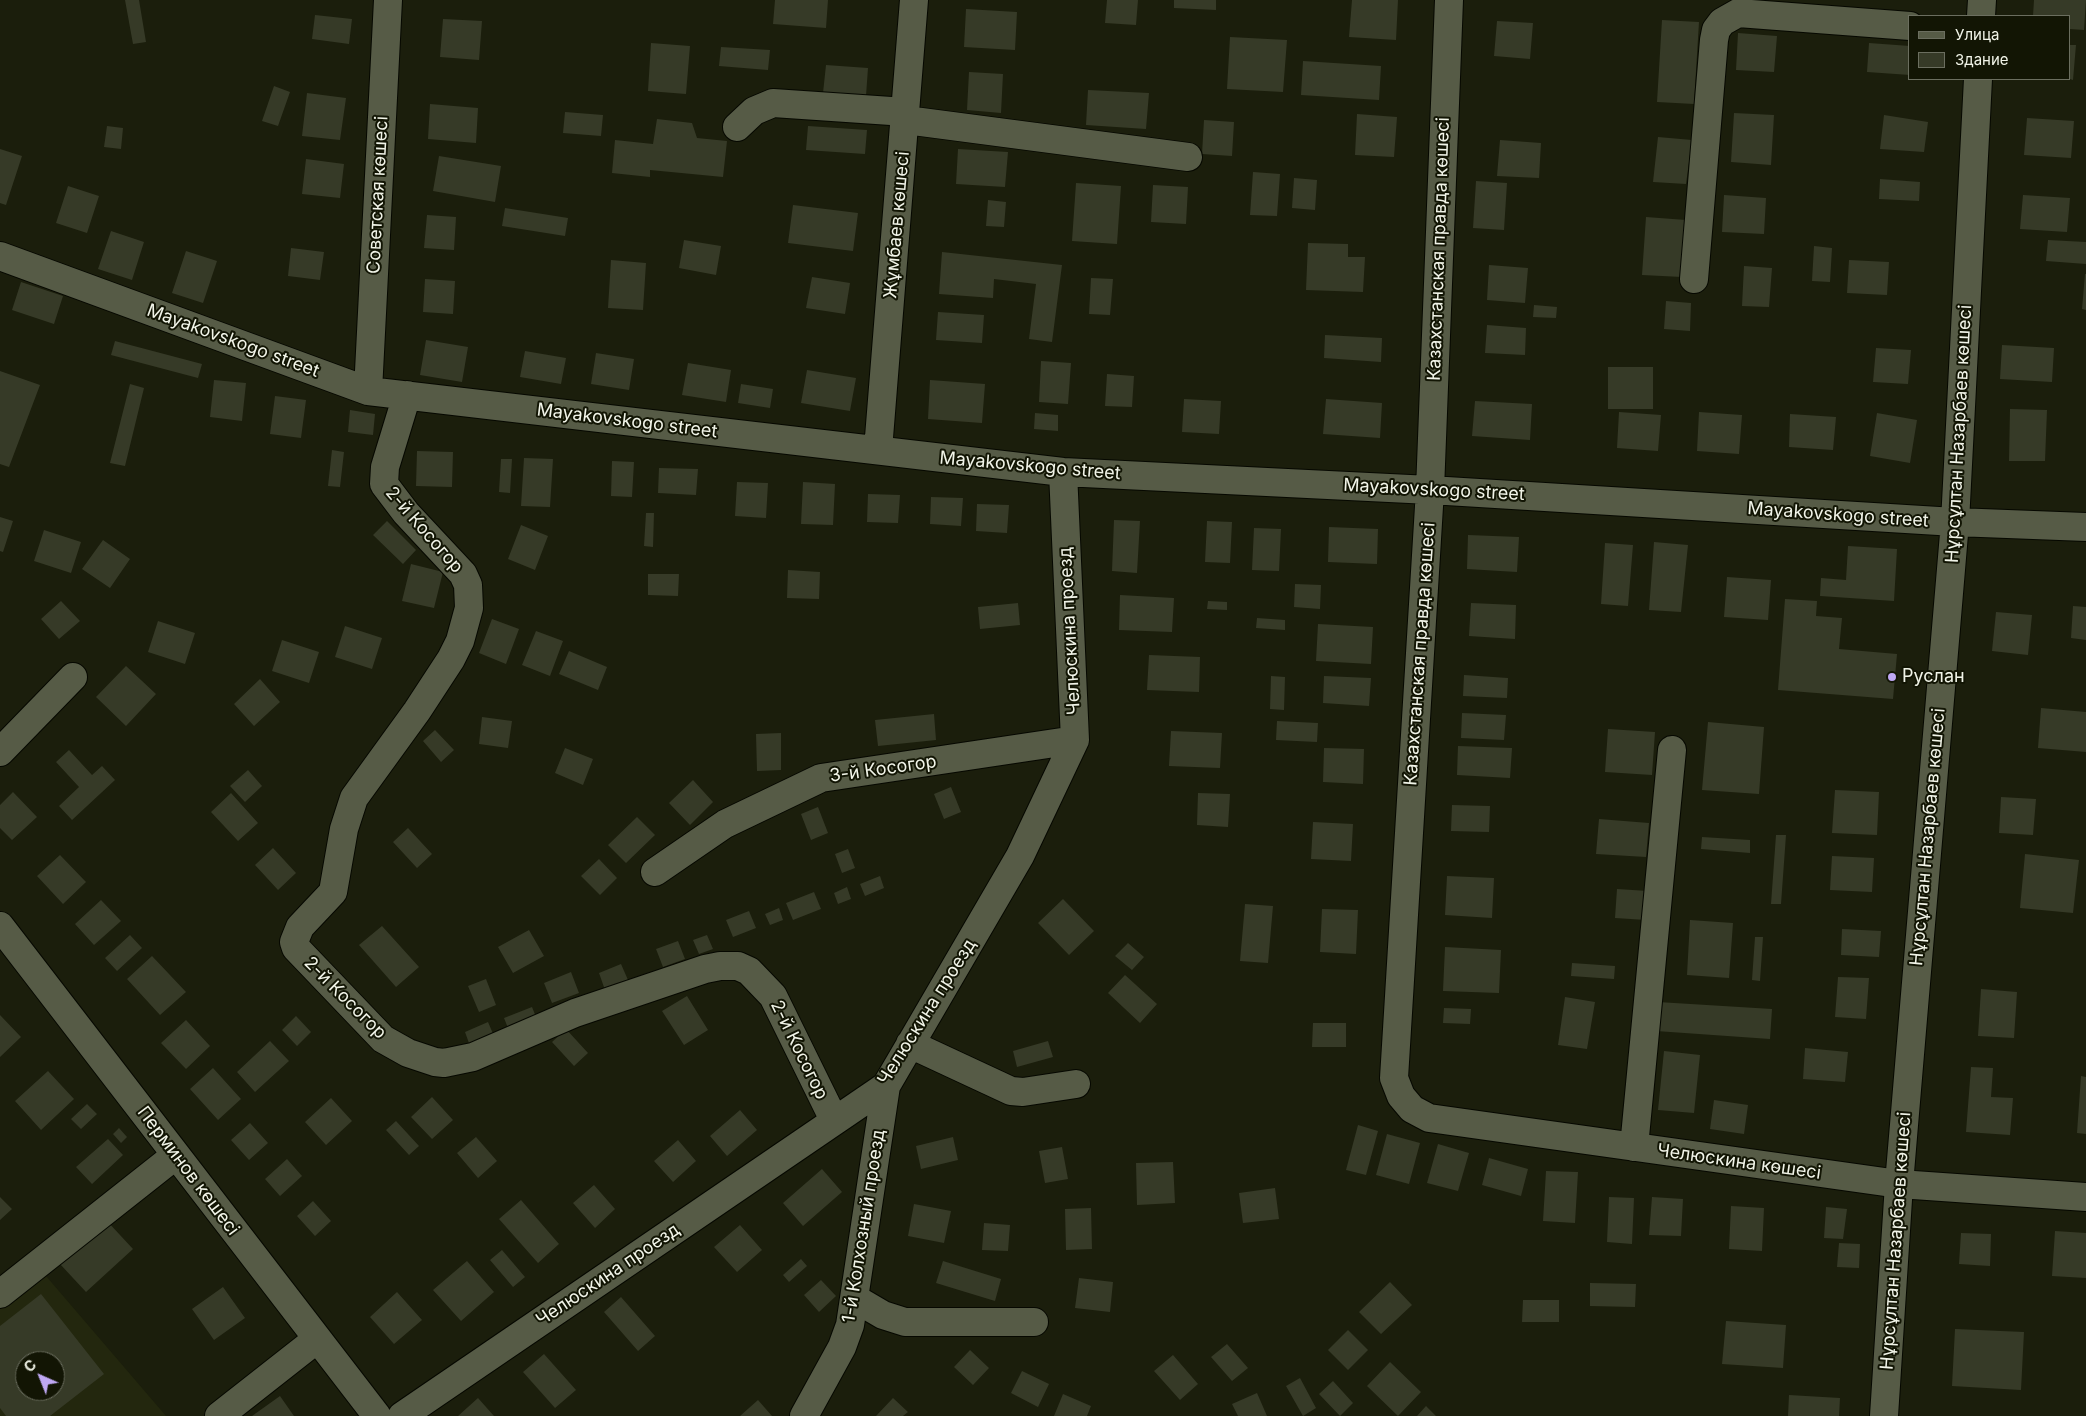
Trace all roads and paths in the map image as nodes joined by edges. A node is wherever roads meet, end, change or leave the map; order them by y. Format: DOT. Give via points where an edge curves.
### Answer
graph roads {
  1 [pos="388,0"];
  2 [pos="914,0"];
  3 [pos="1449,0"];
  4 [pos="1982,0"];
  5 [pos="1981,15"];
  6 [pos="1908,26"];
  7 [pos="1978,80"];
  8 [pos="906,116"];
  9 [pos="736,126"];
  10 [pos="1188,157"];
  11 [pos="0,256"];
  12 [pos="1694,279"];
  13 [pos="368,391"];
  14 [pos="407,395"];
  15 [pos="878,450"];
  16 [pos="1063,472"];
  17 [pos="1430,490"];
  18 [pos="1955,522"];
  19 [pos="2086,527"];
  20 [pos="73,676"];
  21 [pos="1075,740"];
  22 [pos="1672,750"];
  23 [pos="0,752"];
  24 [pos="655,872"];
  25 [pos="0,926"];
  26 [pos="910,1044"];
  27 [pos="1076,1084"];
  28 [pos="886,1086"];
  29 [pos="1401,1096"];
  30 [pos="834,1120"];
  31 [pos="1634,1147"];
  32 [pos="176,1155"];
  33 [pos="1898,1184"];
  34 [pos="2086,1196"];
  35 [pos="0,1294"];
  36 [pos="854,1298"];
  37 [pos="1034,1322"];
  38 [pos="317,1339"];
  39 [pos="219,1416"];
  40 [pos="377,1416"];
  41 [pos="402,1416"];
  42 [pos="804,1416"];
  43 [pos="1884,1416"];
  1 -- 13 [label="street, Советская көшесі"];
  2 -- 8 [label="street, Жұмбаев көшесі"];
  3 -- 17 [label="street, Казахстанская правда көшесі"];
  4 -- 5 [label="street"];
  6 -- 12 [label="street" via="1738,13 1722,22 1714,40"];
  7 -- 18 [label="street, Нұрсұлтан Назарбаев көшесі"];
  8 -- 9 [label="street" via="773,103 754,111"];
  8 -- 10 [label="street"];
  8 -- 15 [label="street, Жұмбаев көшесі"];
  11 -- 13 [label="street, Mayakovskogo street"];
  13 -- 14 [label="street, Mayakovskogo street"];
  14 -- 15 [label="street, Mayakovskogo street"];
  14 -- 30 [label="street, 2-й Косогор" via="385,467 384,484 406,513 464,574 469,608 451,659 354,798 344,829 333,892 300,927 294,942 296,948 384,1039 408,1053 435,1062 473,1057 575,1013 705,969 738,966 749,971 774,996"];
  15 -- 16 [label="street, Mayakovskogo street"];
  16 -- 17 [label="street, Mayakovskogo street"];
  16 -- 21 [label="street, Челюскина проезд"];
  17 -- 18 [label="street, Mayakovskogo street"];
  17 -- 29 [label="street, Казахстанская правда көшесі" via="1394,1078"];
  18 -- 19 [label="street, Mayakovskogo street"];
  18 -- 33 [label="street, Нұрсұлтан Назарбаев көшесі"];
  20 -- 23 [label="street"];
  21 -- 24 [label="street, 3-й Косогор" via="821,778 725,824"];
  21 -- 26 [label="street, Челюскина проезд" via="1020,856"];
  22 -- 31 [label="street"];
  25 -- 32 [label="street, Перминов көшесі"];
  26 -- 27 [label="street" via="1011,1091"];
  26 -- 28 [label="street, Челюскина проезд"];
  28 -- 30 [label="street, Челюскина проезд"];
  28 -- 36 [label="street, 1-й Колхозный проезд"];
  29 -- 31 [label="street, Челюскина көшесі" via="1412,1109 1429,1118"];
  30 -- 41 [label="street, Челюскина проезд"];
  31 -- 33 [label="street, Челюскина көшесі"];
  32 -- 35 [label="street"];
  32 -- 38 [label="street, Перминов көшесі"];
  33 -- 34 [label="street, Челюскина көшесі"];
  33 -- 43 [label="street, Нұрсұлтан Назарбаев көшесі"];
  36 -- 37 [label="street" via="883,1315 905,1322"];
  36 -- 42 [label="street, 1-й Колхозный проезд" via="845,1340"];
  38 -- 39 [label="street"];
  38 -- 40 [label="street, Перминов көшесі"];
}
